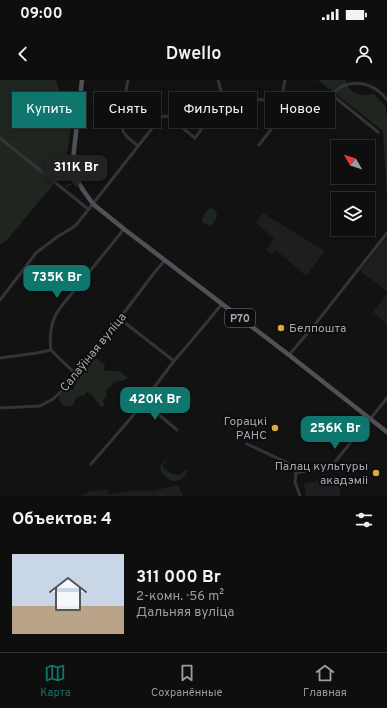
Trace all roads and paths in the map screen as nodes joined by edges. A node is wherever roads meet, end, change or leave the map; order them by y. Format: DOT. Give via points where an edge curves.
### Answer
graph roads {
  1 [pos="82,80"];
  2 [pos="128,80"];
  3 [pos="218,80"];
  4 [pos="285,80"];
  5 [pos="221,92"];
  6 [pos="283,92"];
  7 [pos="334,92"];
  8 [pos="335,97"];
  9 [pos="387,100"];
  10 [pos="169,117"];
  11 [pos="183,128"];
  12 [pos="203,128"];
  13 [pos="272,128"];
  14 [pos="378,132"];
  15 [pos="0,138"];
  16 [pos="259,145"];
  17 [pos="138,146"];
  18 [pos="93,204"];
  19 [pos="88,210"];
  20 [pos="124,229"];
  21 [pos="387,233"];
  22 [pos="164,260"];
  23 [pos="0,300"];
  24 [pos="222,304"];
  25 [pos="120,319"];
  26 [pos="51,350"];
  27 [pos="289,355"];
  28 [pos="0,358"];
  29 [pos="174,361"];
  30 [pos="77,375"];
  31 [pos="387,398"];
  32 [pos="143,401"];
  33 [pos="0,408"];
  34 [pos="371,420"];
  35 [pos="178,430"];
  36 [pos="387,432"];
  37 [pos="247,444"];
  38 [pos="91,464"];
  39 [pos="296,473"];
  40 [pos="300,496"];
  1 -- 18 [label="main road, Р70" via="73,159 77,180"];
  2 -- 17 [label="street" via="123,131"];
  3 -- 5 [label="street"];
  4 -- 6 [label="street"];
  7 -- 9 [label="street" via="345,85 363,83 378,89"];
  8 -- 14 [label="street"];
  10 -- 17 [label="street" via="160,118"];
  11 -- 12 [label="street" via="195,138"];
  13 -- 16 [label="street"];
  15 -- 19 [label="street"];
  17 -- 18 [label="street"];
  18 -- 19 [label="street"];
  18 -- 20 [label="main road, Р70"];
  19 -- 23 [label="street" via="72,228 56,237 36,254"];
  20 -- 22 [label="main road, Р70"];
  20 -- 26 [label="street" via="56,314 51,330"];
  21 -- 27 [label="street"];
  22 -- 24 [label="main road, Р70"];
  22 -- 25 [label="street, Салаўіная вуліца"];
  24 -- 27 [label="main road, Р70"];
  24 -- 29 [label="street"];
  25 -- 29 [label="street"];
  25 -- 30 [label="street, Салаўіная вуліца"];
  26 -- 28 [label="street"];
  26 -- 30 [label="street"];
  27 -- 34 [label="main road, Р70"];
  29 -- 32 [label="street"];
  30 -- 33 [label="street, Салаўіная вуліца" via="53,399 40,406"];
  31 -- 34 [label="street"];
  32 -- 35 [label="street"];
  32 -- 38 [label="street"];
  34 -- 36 [label="main road, Р70"];
  34 -- 39 [label="street" via="333,465"];
  37 -- 39 [label="street" via="288,463"];
  39 -- 40 [label="street" via="295,482"];
}
